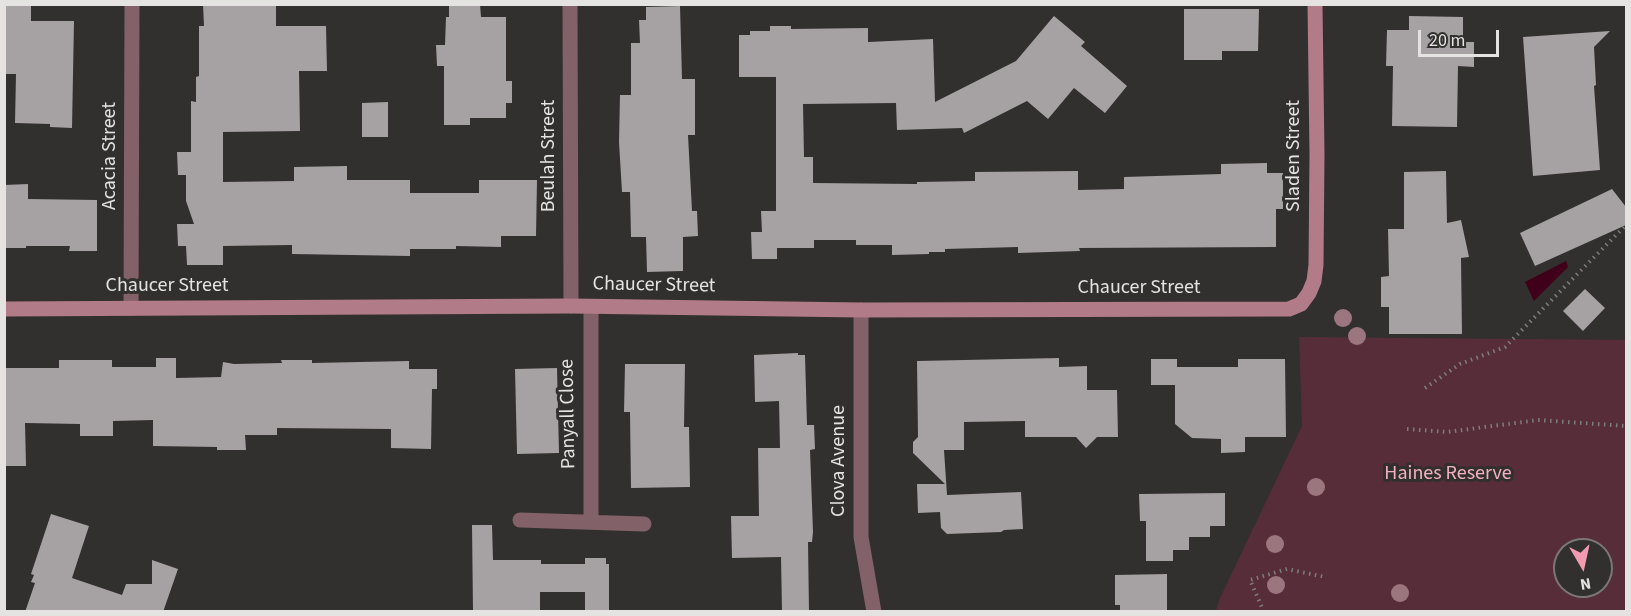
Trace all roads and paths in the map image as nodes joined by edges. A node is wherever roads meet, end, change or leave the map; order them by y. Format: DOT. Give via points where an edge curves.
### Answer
graph roads {
  1 [pos="132,4"];
  2 [pos="570,4"];
  3 [pos="1315,4"];
  4 [pos="1626,225"];
  5 [pos="1301,304"];
  6 [pos="571,306"];
  7 [pos="591,307"];
  8 [pos="131,308"];
  9 [pos="4,309"];
  10 [pos="861,310"];
  11 [pos="1425,388"];
  12 [pos="1626,426"];
  13 [pos="1407,429"];
  14 [pos="520,520"];
  15 [pos="591,522"];
  16 [pos="644,524"];
  17 [pos="1325,578"];
  18 [pos="874,612"];
  19 [pos="1264,612"];
  1 -- 8 [label="street, Acacia Street"];
  2 -- 6 [label="street, Beulah Street"];
  3 -- 5 [label="street, Sladen Street" via="1316,265 1314,281"];
  4 -- 11 [label="path" via="1505,347 1460,364"];
  5 -- 10 [label="street, Chaucer Street" via="1282,309"];
  6 -- 7 [label="street, Chaucer Street"];
  6 -- 8 [label="street, Chaucer Street"];
  7 -- 10 [label="street, Chaucer Street"];
  7 -- 15 [label="street, Panyall Close"];
  8 -- 9 [label="street, Chaucer Street"];
  10 -- 18 [label="street, Clova Avenue" via="861,537"];
  12 -- 13 [label="path" via="1538,420 1448,432"];
  14 -- 15 [label="street"];
  15 -- 16 [label="street"];
  17 -- 19 [label="path" via="1287,569 1250,580"];
}
